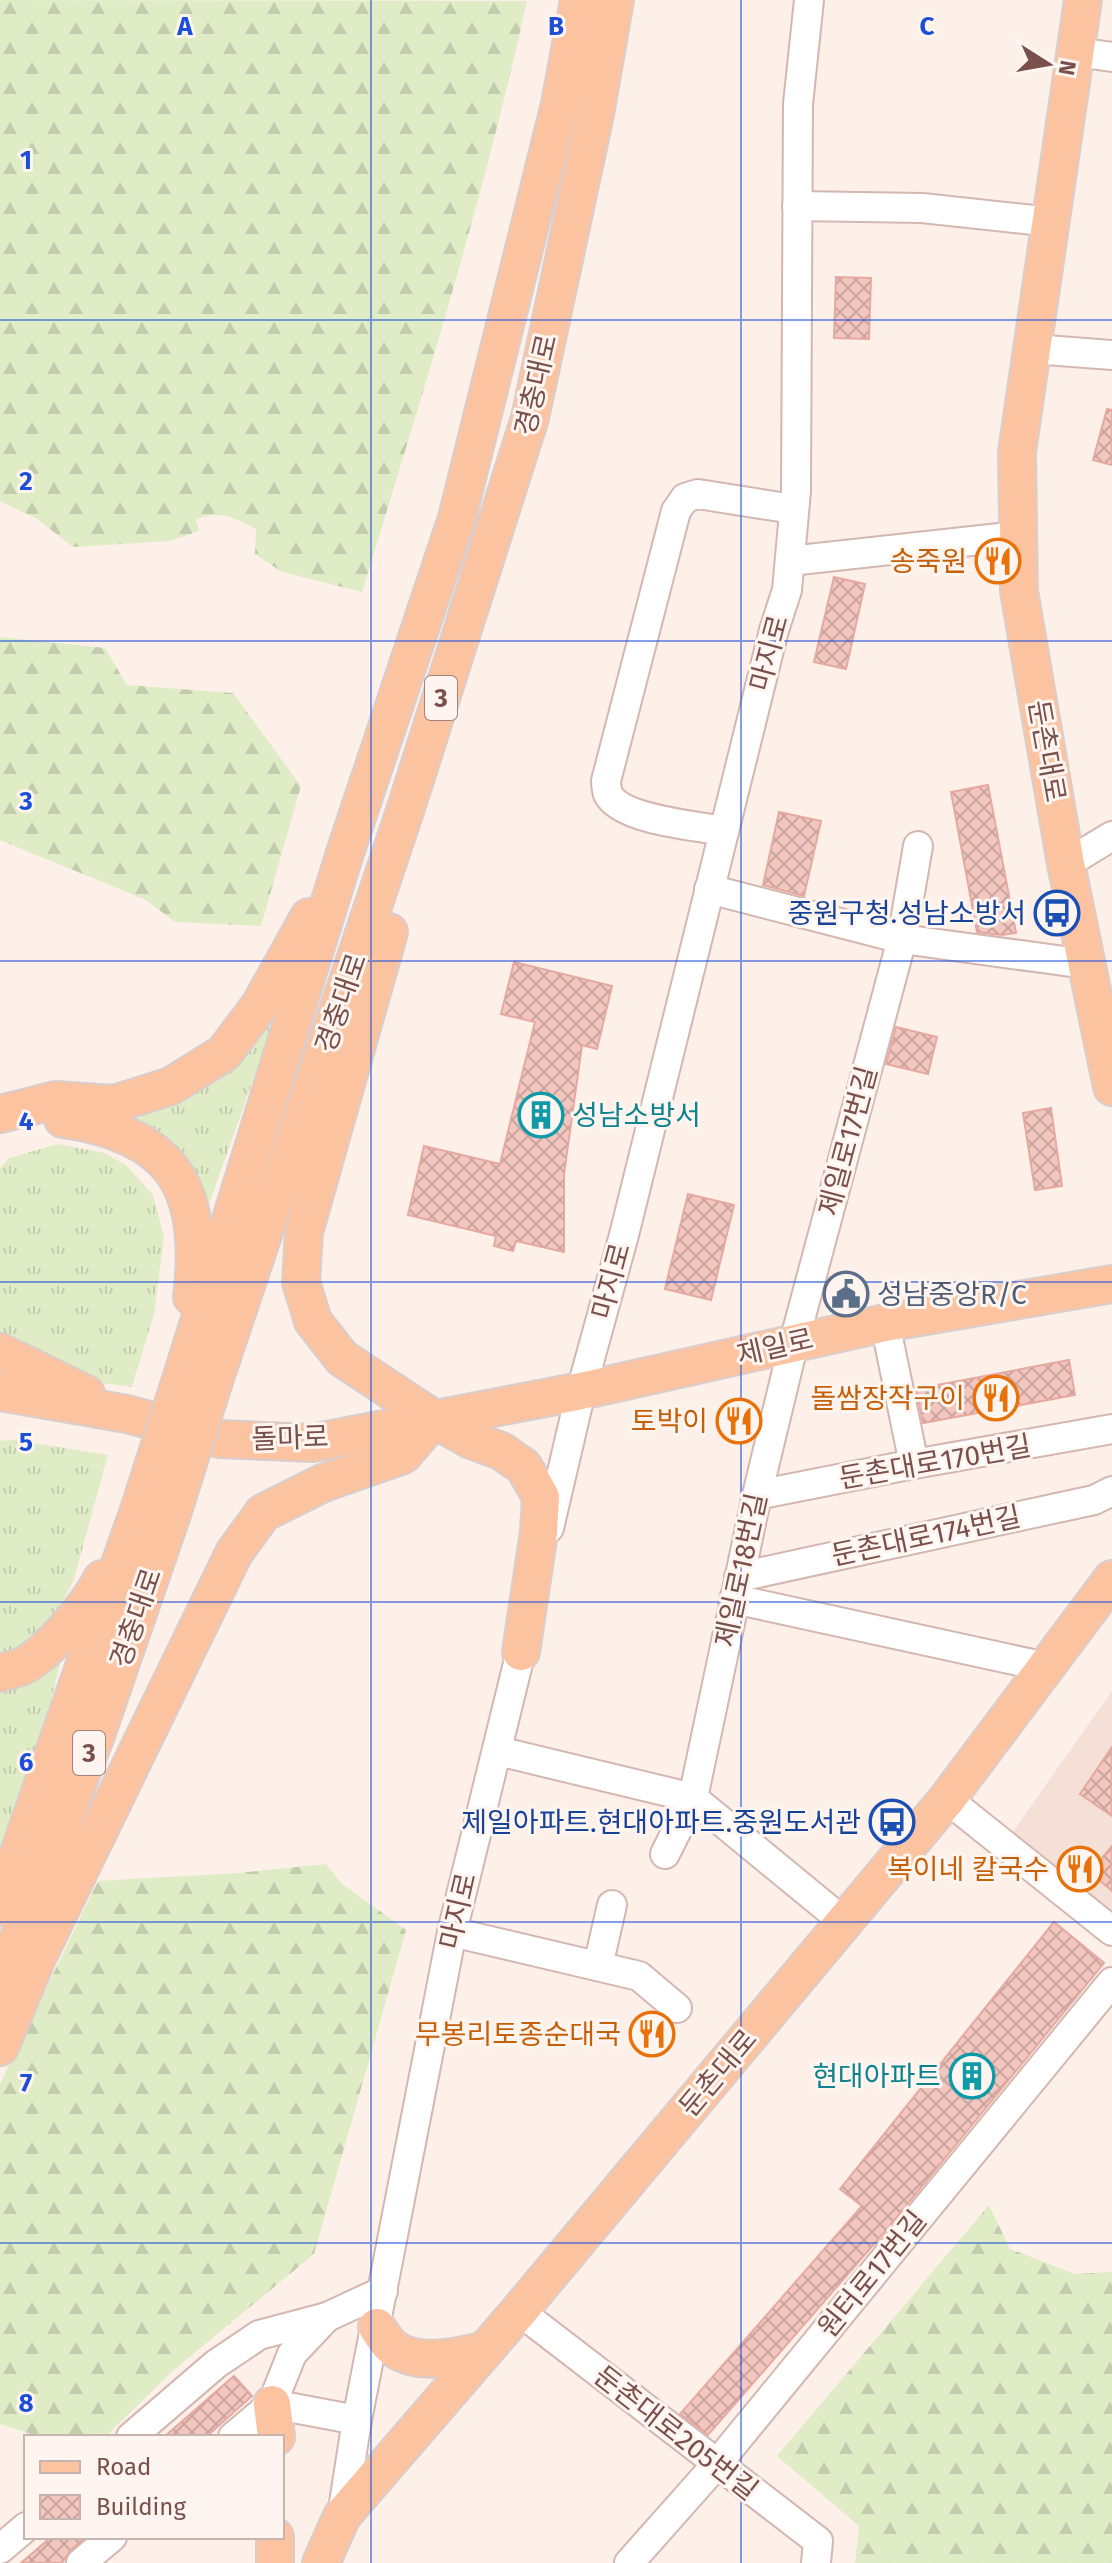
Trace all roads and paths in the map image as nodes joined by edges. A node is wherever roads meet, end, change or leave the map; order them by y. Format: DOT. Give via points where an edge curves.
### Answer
graph roads {
  1 [pos="577,0"];
  2 [pos="615,0"];
  3 [pos="809,0"];
  4 [pos="1083,0"];
  5 [pos="1075,52"];
  6 [pos="1112,57"];
  7 [pos="797,206"];
  8 [pos="1052,222"];
  9 [pos="1033,349"];
  10 [pos="1112,355"];
  11 [pos="794,507"];
  12 [pos="1018,536"];
  13 [pos="790,561"];
  14 [pos="406,808"];
  15 [pos="724,831"];
  16 [pos="1112,836"];
  17 [pos="918,846"];
  18 [pos="345,853"];
  19 [pos="1066,864"];
  20 [pos="709,889"];
  21 [pos="902,939"];
  22 [pos="1086,964"];
  23 [pos="1112,1087"];
  24 [pos="0,1114"];
  25 [pos="0,1138"];
  26 [pos="1112,1284"];
  27 [pos="885,1323"];
  28 [pos="794,1342"];
  29 [pos="0,1352"];
  30 [pos="199,1376"];
  31 [pos="581,1391"];
  32 [pos="0,1392"];
  33 [pos="127,1414"];
  34 [pos="0,1418"];
  35 [pos="434,1419"];
  36 [pos="1112,1429"];
  37 [pos="914,1464"];
  38 [pos="1112,1491"];
  39 [pos="757,1495"];
  40 [pos="156,1512"];
  41 [pos="1112,1579"];
  42 [pos="736,1588"];
  43 [pos="521,1652"];
  44 [pos="1046,1667"];
  45 [pos="0,1673"];
  46 [pos="498,1751"];
  47 [pos="693,1798"];
  48 [pos="947,1799"];
  49 [pos="665,1854"];
  50 [pos="612,1905"];
  51 [pos="0,1907"];
  52 [pos="844,1922"];
  53 [pos="1112,1931"];
  54 [pos="452,1932"];
  55 [pos="598,1966"];
  56 [pos="1112,1982"];
  57 [pos="0,1987"];
  58 [pos="677,2008"];
  59 [pos="0,2047"];
  60 [pos="383,2291"];
  61 [pos="519,2311"];
  62 [pos="327,2317"];
  63 [pos="377,2327"];
  64 [pos="485,2350"];
  65 [pos="233,2353"];
  66 [pos="357,2420"];
  67 [pos="274,2421"];
  68 [pos="133,2435"];
  69 [pos="238,2435"];
  70 [pos="716,2465"];
  71 [pos="342,2516"];
  72 [pos="24,2529"];
  73 [pos="110,2539"];
  74 [pos="275,2539"];
  75 [pos="0,2549"];
  76 [pos="81,2563"];
  77 [pos="275,2563"];
  78 [pos="321,2563"];
  79 [pos="629,2563"];
  80 [pos="816,2563"];
  1 -- 18 [label="main road, 경충대로 / 3" via="560,104 457,518"];
  2 -- 14 [label="main road, 경충대로 / 3" via="530,418"];
  3 -- 7 [label="street, 마지로" via="798,104"];
  4 -- 5 [label="main road, 둔촌대로"];
  5 -- 6 [label="street"];
  5 -- 8 [label="main road, 둔촌대로"];
  7 -- 8 [label="street" via="922,208"];
  7 -- 11 [label="street, 마지로"];
  8 -- 9 [label="main road, 둔촌대로"];
  9 -- 10 [label="street"];
  9 -- 12 [label="main road, 둔촌대로" via="1017,452"];
  11 -- 13 [label="street, 마지로"];
  11 -- 15 [label="street" via="698,494 685,498 676,511 606,781 607,793 618,806 635,814"];
  12 -- 13 [label="street"];
  12 -- 19 [label="main road, 둔촌대로" via="1019,591"];
  13 -- 15 [label="street, 마지로"];
  14 -- 30 [label="main road, 경충대로 / 3"];
  14 -- 35 [label="main road" via="396,906 304,1232 301,1282 313,1321 342,1358"];
  15 -- 20 [label="street, 마지로"];
  16 -- 19 [label="street"];
  17 -- 21 [label="street, 제일로17번길"];
  18 -- 24 [label="main road" via="260,1005 224,1053 171,1086 114,1104 56,1100"];
  18 -- 30 [label="main road, 경충대로 / 3"];
  19 -- 22 [label="main road, 둔촌대로"];
  20 -- 21 [label="street"];
  20 -- 31 [label="street, 마지로"];
  21 -- 22 [label="street"];
  21 -- 28 [label="street, 제일로17번길"];
  22 -- 23 [label="main road, 둔촌대로"];
  25 -- 30 [label="main road" via="53,1117 96,1123 133,1137 169,1165 192,1206"];
  26 -- 27 [label="main road, 제일로"];
  27 -- 28 [label="main road, 제일로"];
  27 -- 37 [label="street"];
  28 -- 31 [label="main road, 제일로"];
  28 -- 39 [label="street, 제일로18번길"];
  29 -- 33 [label="main road"];
  30 -- 40 [label="main road, 경충대로 / 3, bridge"];
  31 -- 35 [label="main road, 돌마로"];
  31 -- 43 [label="street, 마지로"];
  32 -- 33 [label="main road, 돌마로"];
  33 -- 34 [label="main road"];
  33 -- 35 [label="main road, 돌마로" via="220,1439 312,1443"];
  35 -- 43 [label="main road" via="524,1467 541,1497"];
  35 -- 59 [label="main road" via="403,1455 323,1483 263,1513 234,1553 37,1958"];
  36 -- 37 [label="street, 둔촌대로170번길"];
  37 -- 39 [label="street, 둔촌대로170번길"];
  38 -- 42 [label="street, 둔촌대로174번길" via="1094,1500"];
  39 -- 42 [label="street, 제일로18번길"];
  40 -- 45 [label="main road" via="62,1632 24,1665"];
  40 -- 51 [label="main road, 경충대로 / 3"];
  40 -- 57 [label="main road, 경충대로 / 3" via="96,1735"];
  41 -- 44 [label="main road, 둔촌대로"];
  42 -- 44 [label="street" via="827,1617"];
  42 -- 47 [label="street, 제일로18번길"];
  43 -- 46 [label="street, 마지로"];
  44 -- 48 [label="main road, 둔촌대로"];
  46 -- 47 [label="street"];
  46 -- 54 [label="street, 마지로"];
  47 -- 49 [label="street, 제일로18번길"];
  47 -- 52 [label="street"];
  48 -- 52 [label="main road, 둔촌대로"];
  48 -- 53 [label="street"];
  50 -- 55 [label="street"];
  52 -- 61 [label="main road, 둔촌대로"];
  54 -- 55 [label="street"];
  54 -- 60 [label="street, 마지로"];
  55 -- 58 [label="street" via="639,1976"];
  56 -- 70 [label="street, 원터로17번길"];
  60 -- 62 [label="street"];
  60 -- 63 [label="street, 마지로"];
  61 -- 64 [label="main road, 둔촌대로"];
  61 -- 70 [label="street, 둔촌대로205번길"];
  62 -- 65 [label="street" via="259,2335"];
  62 -- 67 [label="street" via="292,2354"];
  63 -- 64 [label="main road" via="393,2348 421,2358 455,2358"];
  63 -- 66 [label="street, 마지로"];
  64 -- 71 [label="main road, 둔촌대로"];
  65 -- 67 [label="street" via="252,2353 268,2363 274,2380"];
  65 -- 68 [label="street"];
  66 -- 67 [label="street"];
  66 -- 71 [label="street, 마지로"];
  67 -- 69 [label="street"];
  70 -- 79 [label="street, 원터로17번길"];
  70 -- 80 [label="street, 둔촌대로205번길" via="818,2541"];
  71 -- 78 [label="main road, 둔촌대로"];
  72 -- 75 [label="street"];
  73 -- 76 [label="street"];
  74 -- 77 [label="main road"];
}
